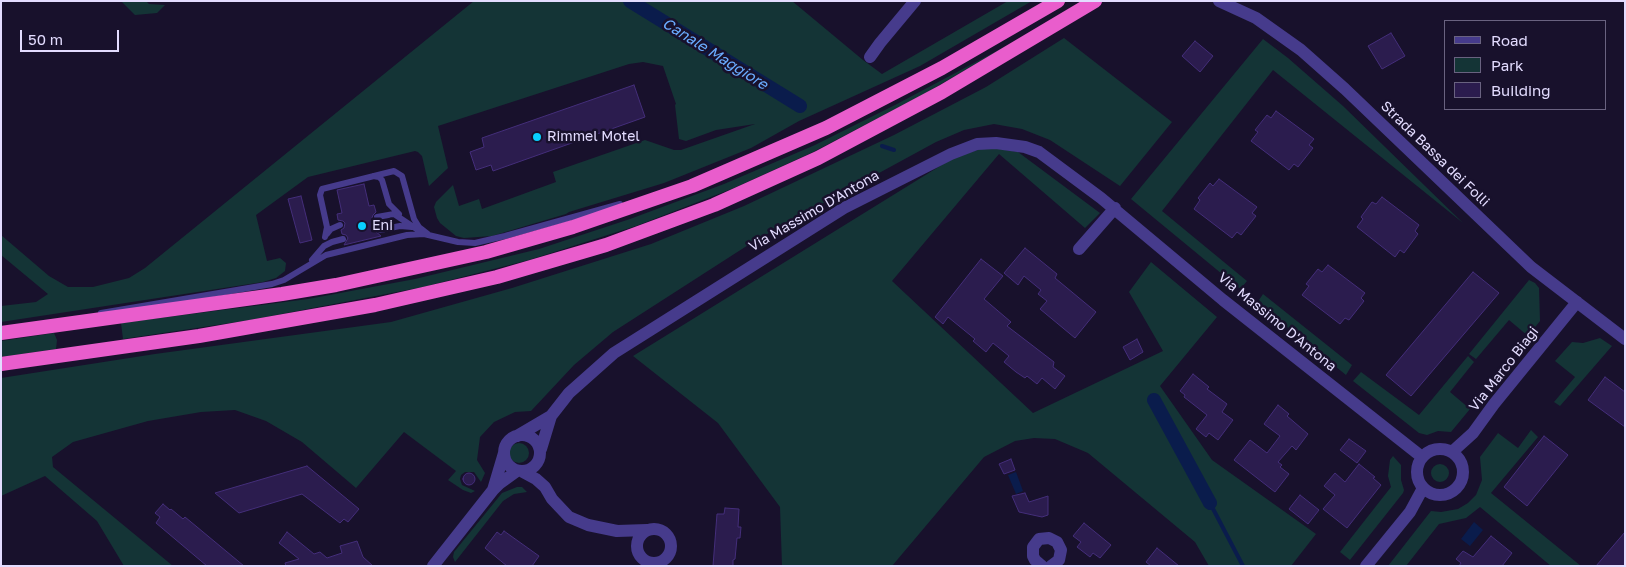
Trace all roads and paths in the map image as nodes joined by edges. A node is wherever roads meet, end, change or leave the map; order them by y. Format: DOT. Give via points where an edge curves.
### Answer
graph roads {
  1 [pos="915,1"];
  2 [pos="1058,1"];
  3 [pos="1095,1"];
  4 [pos="1219,1"];
  5 [pos="870,57"];
  6 [pos="373,176"];
  7 [pos="692,186"];
  8 [pos="1115,208"];
  9 [pos="377,217"];
  10 [pos="403,219"];
  11 [pos="340,225"];
  12 [pos="415,229"];
  13 [pos="380,230"];
  14 [pos="431,236"];
  15 [pos="326,237"];
  16 [pos="343,239"];
  17 [pos="1079,249"];
  18 [pos="319,252"];
  19 [pos="304,268"];
  20 [pos="1577,302"];
  21 [pos="51,326"];
  22 [pos="1,333"];
  23 [pos="1625,338"];
  24 [pos="1,364"];
  25 [pos="551,416"];
  26 [pos="517,436"];
  27 [pos="1452,452"];
  28 [pos="504,453"];
  29 [pos="540,454"];
  30 [pos="1422,457"];
  31 [pos="520,471"];
  32 [pos="545,487"];
  33 [pos="1423,488"];
  34 [pos="493,490"];
  35 [pos="647,530"];
  36 [pos="617,531"];
  37 [pos="637,548"];
  38 [pos="1055,565"];
  39 [pos="433,566"];
  40 [pos="1042,566"];
  41 [pos="1366,566"];
  1 -- 5 [label="street"];
  2 -- 7 [label="highway" via="866,109"];
  3 -- 24 [label="highway" via="942,92 827,154 714,205 606,245 497,277 375,305 208,335"];
  4 -- 20 [label="street, Strada Bassa dei Folli" via="1256,18 1301,50 1532,267"];
  6 -- 10 [label="lane" via="382,180 389,204"];
  6 -- 14 [label="lane" via="394,171 400,174 414,220"];
  6 -- 15 [label="lane" via="326,186 321,190"];
  7 -- 14 [label="lane" via="484,241 458,242"];
  7 -- 21 [label="highway" via="552,234 418,268 282,294"];
  8 -- 17 [label="street"];
  8 -- 25 [label="street, Via Massimo D'Antona" via="1039,152 996,143 977,144 844,208 646,331 614,353 569,393"];
  8 -- 30 [label="street, Via Massimo D'Antona" via="1223,300"];
  9 -- 10 [label="lane" via="394,214"];
  10 -- 12 [label="lane"];
  11 -- 15 [label="lane" via="331,229"];
  12 -- 13 [label="lane" via="400,226"];
  12 -- 14 [label="lane"];
  14 -- 19 [label="lane" via="413,234 334,253"];
  15 -- 18 [label="lane"];
  16 -- 18 [label="lane" via="328,244"];
  18 -- 19 [label="lane"];
  19 -- 21 [label="lane" via="284,280 265,286 123,308"];
  20 -- 23 [label="street, Strada Bassa dei Folli"];
  20 -- 27 [label="street, Via Marco Biagi" via="1473,433"];
  21 -- 22 [label="highway"];
  25 -- 26 [label="street, Via Massimo D'Antona"];
  25 -- 29 [label="street, Via Massimo D'Antona"];
  26 -- 28 [label="street, Via Massimo D'Antona" via="507,442"];
  26 -- 29 [label="street" via="534,439"];
  27 -- 30 [label="street" via="1433,450"];
  27 -- 33 [label="street" via="1463,469 1456,489 1436,495"];
  28 -- 31 [label="street" via="507,464"];
  28 -- 34 [label="street, Via Massimo D'Antona"];
  29 -- 31 [label="street, Via Massimo D'Antona" via="535,467"];
  29 -- 32 [label="street"];
  30 -- 33 [label="street" via="1417,470"];
  31 -- 32 [label="street"];
  31 -- 34 [label="street, Via Massimo D'Antona"];
  32 -- 36 [label="street" via="569,517"];
  33 -- 41 [label="street" via="1410,512"];
  34 -- 39 [label="street, Via Massimo D'Antona"];
  35 -- 36 [label="street"];
  35 -- 37 [label="street" via="639,537"];
  35 -- 37 [label="street" via="658,529 667,535 670,552 663,560 652,562 642,557"];
  36 -- 37 [label="street"];
  38 -- 40 [label="street" via="1061,555 1060,546 1053,539 1044,538 1032,551"];
}
